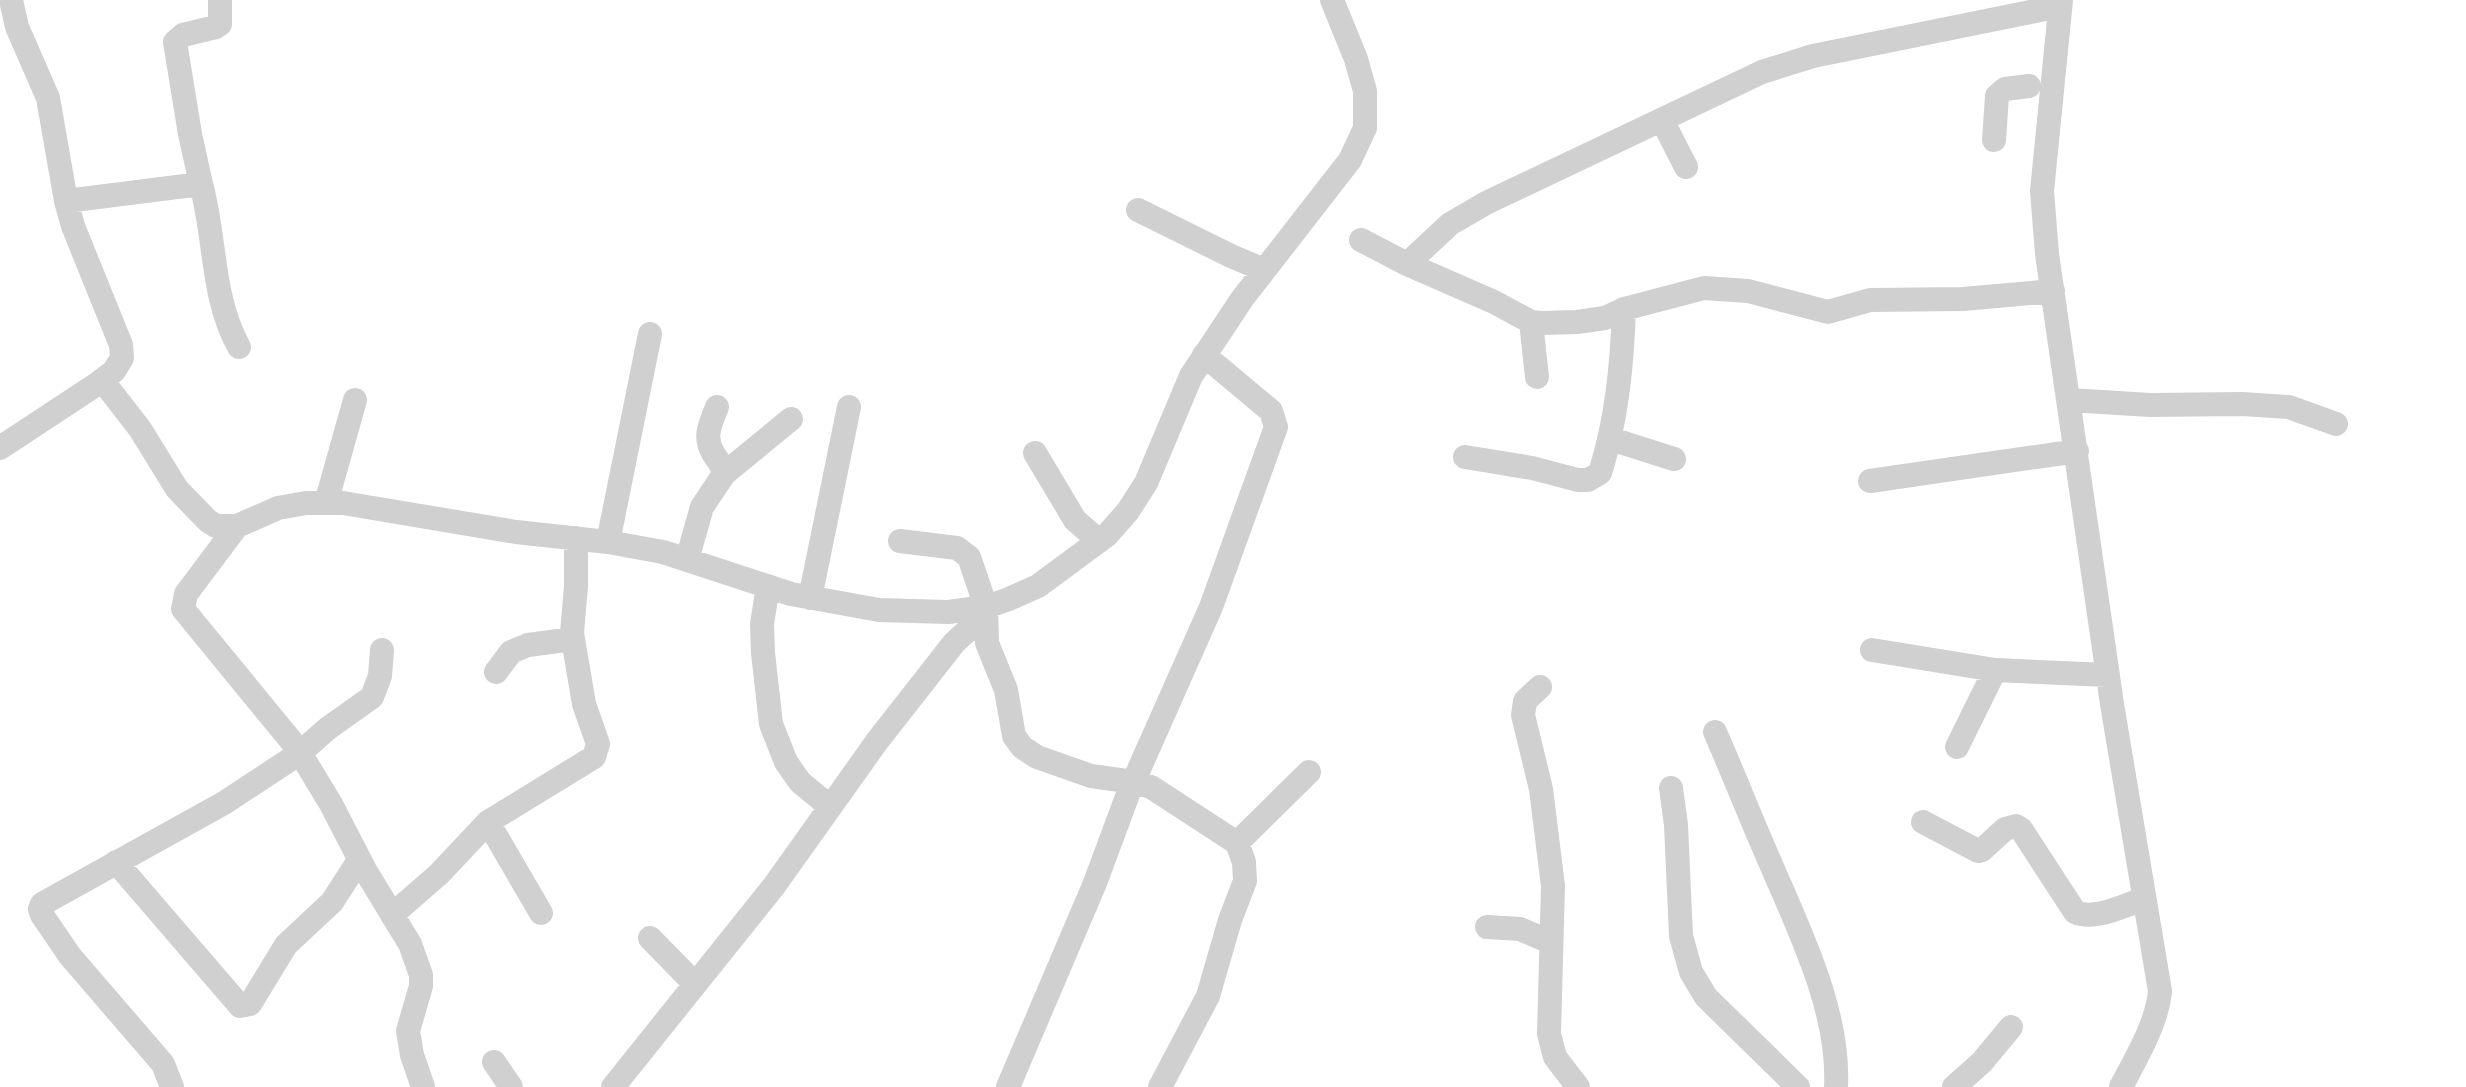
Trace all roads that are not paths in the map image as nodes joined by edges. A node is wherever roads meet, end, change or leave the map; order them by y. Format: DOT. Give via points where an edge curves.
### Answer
graph roads {
  1 [pos="11,0"];
  2 [pos="220,0"];
  3 [pos="1332,0"];
  4 [pos="2061,3"];
  5 [pos="2040,84"];
  6 [pos="1662,120"];
  7 [pos="1994,140"];
  8 [pos="1686,167"];
  9 [pos="201,184"];
  10 [pos="66,201"];
  11 [pos="1138,210"];
  12 [pos="1361,240"];
  13 [pos="1407,264"];
  14 [pos="1264,270"];
  15 [pos="2053,291"];
  16 [pos="1624,309"];
  17 [pos="1531,322"];
  18 [pos="650,334"];
  19 [pos="239,347"];
  20 [pos="1204,356"];
  21 [pos="1537,377"];
  22 [pos="102,380"];
  23 [pos="355,400"];
  24 [pos="2069,400"];
  25 [pos="717,407"];
  26 [pos="849,407"];
  27 [pos="791,419"];
  28 [pos="2336,424"];
  29 [pos="1611,439"];
  30 [pos="0,448"];
  31 [pos="2077,450"];
  32 [pos="1036,453"];
  33 [pos="1465,457"];
  34 [pos="1674,459"];
  35 [pos="724,474"];
  36 [pos="1870,481"];
  37 [pos="326,503"];
  38 [pos="237,526"];
  39 [pos="576,538"];
  40 [pos="900,541"];
  41 [pos="1099,541"];
  42 [pos="608,542"];
  43 [pos="687,560"];
  44 [pos="768,586"];
  45 [pos="810,598"];
  46 [pos="986,616"];
  47 [pos="573,639"];
  48 [pos="382,650"];
  49 [pos="1872,650"];
  50 [pos="1995,670"];
  51 [pos="496,672"];
  52 [pos="2108,675"];
  53 [pos="1540,687"];
  54 [pos="1715,732"];
  55 [pos="1957,747"];
  56 [pos="300,753"];
  57 [pos="1309,772"];
  58 [pos="1134,782"];
  59 [pos="1671,788"];
  60 [pos="829,806"];
  61 [pos="488,822"];
  62 [pos="1924,822"];
  63 [pos="1237,843"];
  64 [pos="359,860"];
  65 [pos="116,862"];
  66 [pos="2144,898"];
  67 [pos="542,914"];
  68 [pos="392,915"];
  69 [pos="1487,927"];
  70 [pos="650,938"];
  71 [pos="1550,942"];
  72 [pos="695,984"];
  73 [pos="2011,1027"];
  74 [pos="494,1062"];
  75 [pos="172,1087"];
  76 [pos="423,1087"];
  77 [pos="511,1087"];
  78 [pos="613,1087"];
  79 [pos="1008,1087"];
  80 [pos="1160,1087"];
  81 [pos="1578,1087"];
  82 [pos="1798,1087"];
  83 [pos="1836,1087"];
  84 [pos="1954,1087"];
  85 [pos="2121,1087"];
  1 -- 10 [label="street" via="17,27 48,98"];
  2 -- 9 [label="street" via="220,24 183,35 175,42"];
  3 -- 14 [label="street" via="1365,90 1365,128 1350,160"];
  4 -- 5 [label="street"];
  4 -- 6 [label="street" via="1814,56 1762,72"];
  5 -- 7 [label="street" via="2005,89 1997,96"];
  5 -- 15 [label="street" via="2042,191"];
  6 -- 8 [label="street"];
  6 -- 13 [label="street" via="1486,203 1450,224"];
  9 -- 10 [label="street"];
  9 -- 19 [label="street" via="220,298"];
  10 -- 22 [label="street" via="121,345 122,358 114,371"];
  11 -- 14 [label="street"];
  12 -- 13 [label="street"];
  13 -- 17 [label="street"];
  14 -- 20 [label="street"];
  15 -- 16 [label="street" via="1963,299 1870,300 1828,312 1748,291 1704,288"];
  15 -- 24 [label="street"];
  16 -- 17 [label="street" via="1604,318 1577,322"];
  16 -- 29 [label="street" via="1622,363"];
  17 -- 21 [label="street"];
  18 -- 42 [label="street"];
  20 -- 41 [label="street" via="1191,376 1146,483 1128,512"];
  20 -- 58 [label="street" via="1270,411 1276,427 1211,607"];
  22 -- 30 [label="street"];
  22 -- 38 [label="street" via="140,429 177,489 216,526"];
  23 -- 37 [label="street"];
  24 -- 28 [label="street" via="2289,407"];
  24 -- 31 [label="street"];
  25 -- 35 [label="street" via="707,440"];
  26 -- 45 [label="street"];
  27 -- 35 [label="street"];
  29 -- 33 [label="street" via="1600,473 1588,480"];
  29 -- 34 [label="street"];
  31 -- 36 [label="street"];
  31 -- 52 [label="street"];
  32 -- 41 [label="street" via="1075,520"];
  35 -- 43 [label="street" via="702,507"];
  37 -- 38 [label="street" via="278,508"];
  37 -- 39 [label="street"];
  38 -- 56 [label="street" via="186,594 183,609"];
  39 -- 42 [label="street"];
  39 -- 47 [label="street"];
  40 -- 46 [label="street" via="964,551 969,557"];
  41 -- 46 [label="street" via="1038,586 1009,599"];
  42 -- 43 [label="street"];
  43 -- 44 [label="street"];
  44 -- 45 [label="street"];
  44 -- 60 [label="street" via="762,624 771,724 786,762 800,782"];
  45 -- 46 [label="street" via="879,610"];
  46 -- 58 [label="street" via="987,643 1006,690 1014,736 1022,748 1037,757 1091,776"];
  46 -- 60 [label="street" via="954,643"];
  47 -- 51 [label="street" via="525,646 507,656"];
  47 -- 61 [label="street" via="584,704 598,744 597,753"];
  48 -- 56 [label="street" via="380,676 372,697"];
  49 -- 50 [label="street"];
  50 -- 52 [label="street"];
  50 -- 55 [label="street"];
  52 -- 66 [label="street"];
  53 -- 71 [label="street" via="1525,701 1523,715 1541,789 1551,863 1554,904"];
  54 -- 83 [label="street" via="1816,972 1834,1046"];
  56 -- 64 [label="street" via="331,804"];
  56 -- 65 [label="street" via="224,803"];
  57 -- 63 [label="street"];
  58 -- 63 [label="street" via="1152,787"];
  58 -- 79 [label="street" via="1095,883"];
  59 -- 82 [label="street" via="1681,936 1691,972 1706,997"];
  60 -- 72 [label="street" via="774,886"];
  61 -- 67 [label="street"];
  61 -- 68 [label="street" via="439,874"];
  62 -- 66 [label="street" via="1978,851 2005,829 2016,826 2075,912 2081,915 2097,914"];
  63 -- 80 [label="street" via="1244,862 1245,881 1208,996"];
  64 -- 65 [label="street" via="332,902 286,945 250,1004 245,1006 240,1006"];
  64 -- 68 [label="street"];
  65 -- 75 [label="street" via="42,904 40,909 70,956 163,1064"];
  66 -- 85 [label="street" via="2160,991 2159,1004"];
  68 -- 76 [label="street" via="410,944 421,976 408,1031"];
  69 -- 71 [label="street" via="1520,929"];
  70 -- 72 [label="street"];
  71 -- 81 [label="street" via="1549,1034 1554,1057"];
  72 -- 78 [label="street"];
  73 -- 84 [label="street" via="1982,1062"];
  74 -- 77 [label="street"];
}
